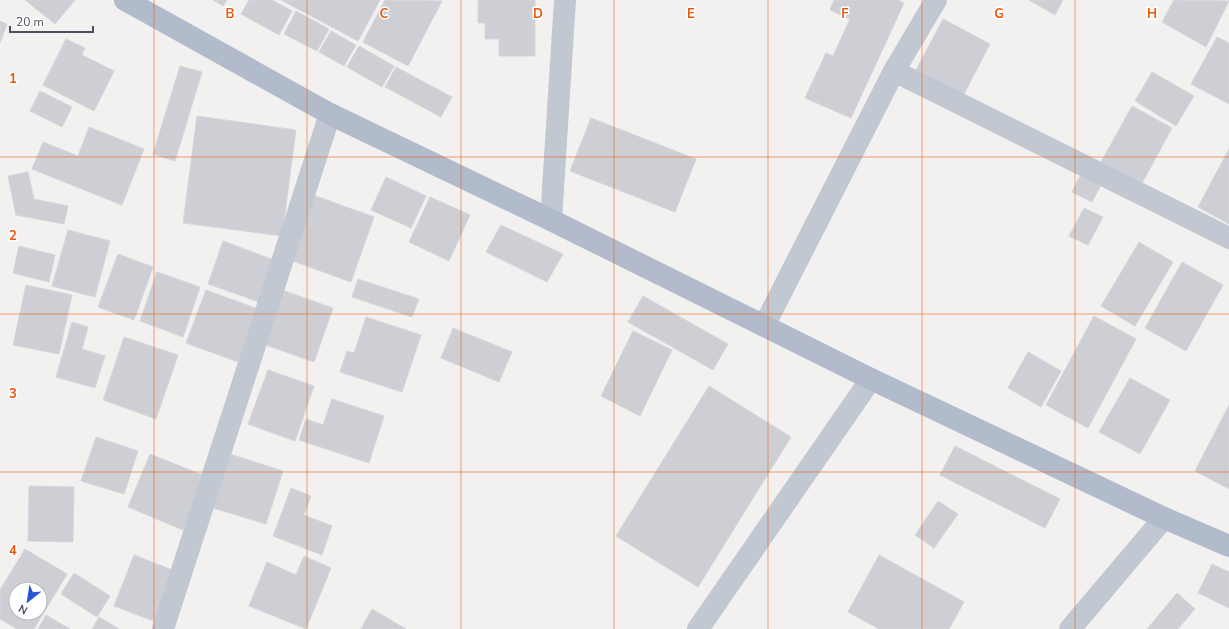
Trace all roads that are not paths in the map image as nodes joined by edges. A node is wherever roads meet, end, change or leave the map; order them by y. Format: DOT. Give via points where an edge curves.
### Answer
graph roads {
  1 [pos="125,0"];
  2 [pos="565,0"];
  3 [pos="936,0"];
  4 [pos="894,71"];
  5 [pos="330,114"];
  6 [pos="551,220"];
  7 [pos="1229,238"];
  8 [pos="764,326"];
  9 [pos="872,378"];
  10 [pos="1164,518"];
  11 [pos="1229,546"];
  12 [pos="162,629"];
  13 [pos="698,629"];
  14 [pos="1070,629"];
  1 -- 5 [label="main road"];
  2 -- 6 [label="street"];
  3 -- 4 [label="street"];
  4 -- 7 [label="street"];
  4 -- 8 [label="street"];
  5 -- 6 [label="main road"];
  5 -- 12 [label="street"];
  6 -- 8 [label="main road"];
  8 -- 9 [label="main road"];
  9 -- 10 [label="main road"];
  9 -- 13 [label="street"];
  10 -- 11 [label="main road"];
  10 -- 14 [label="street"];
}
